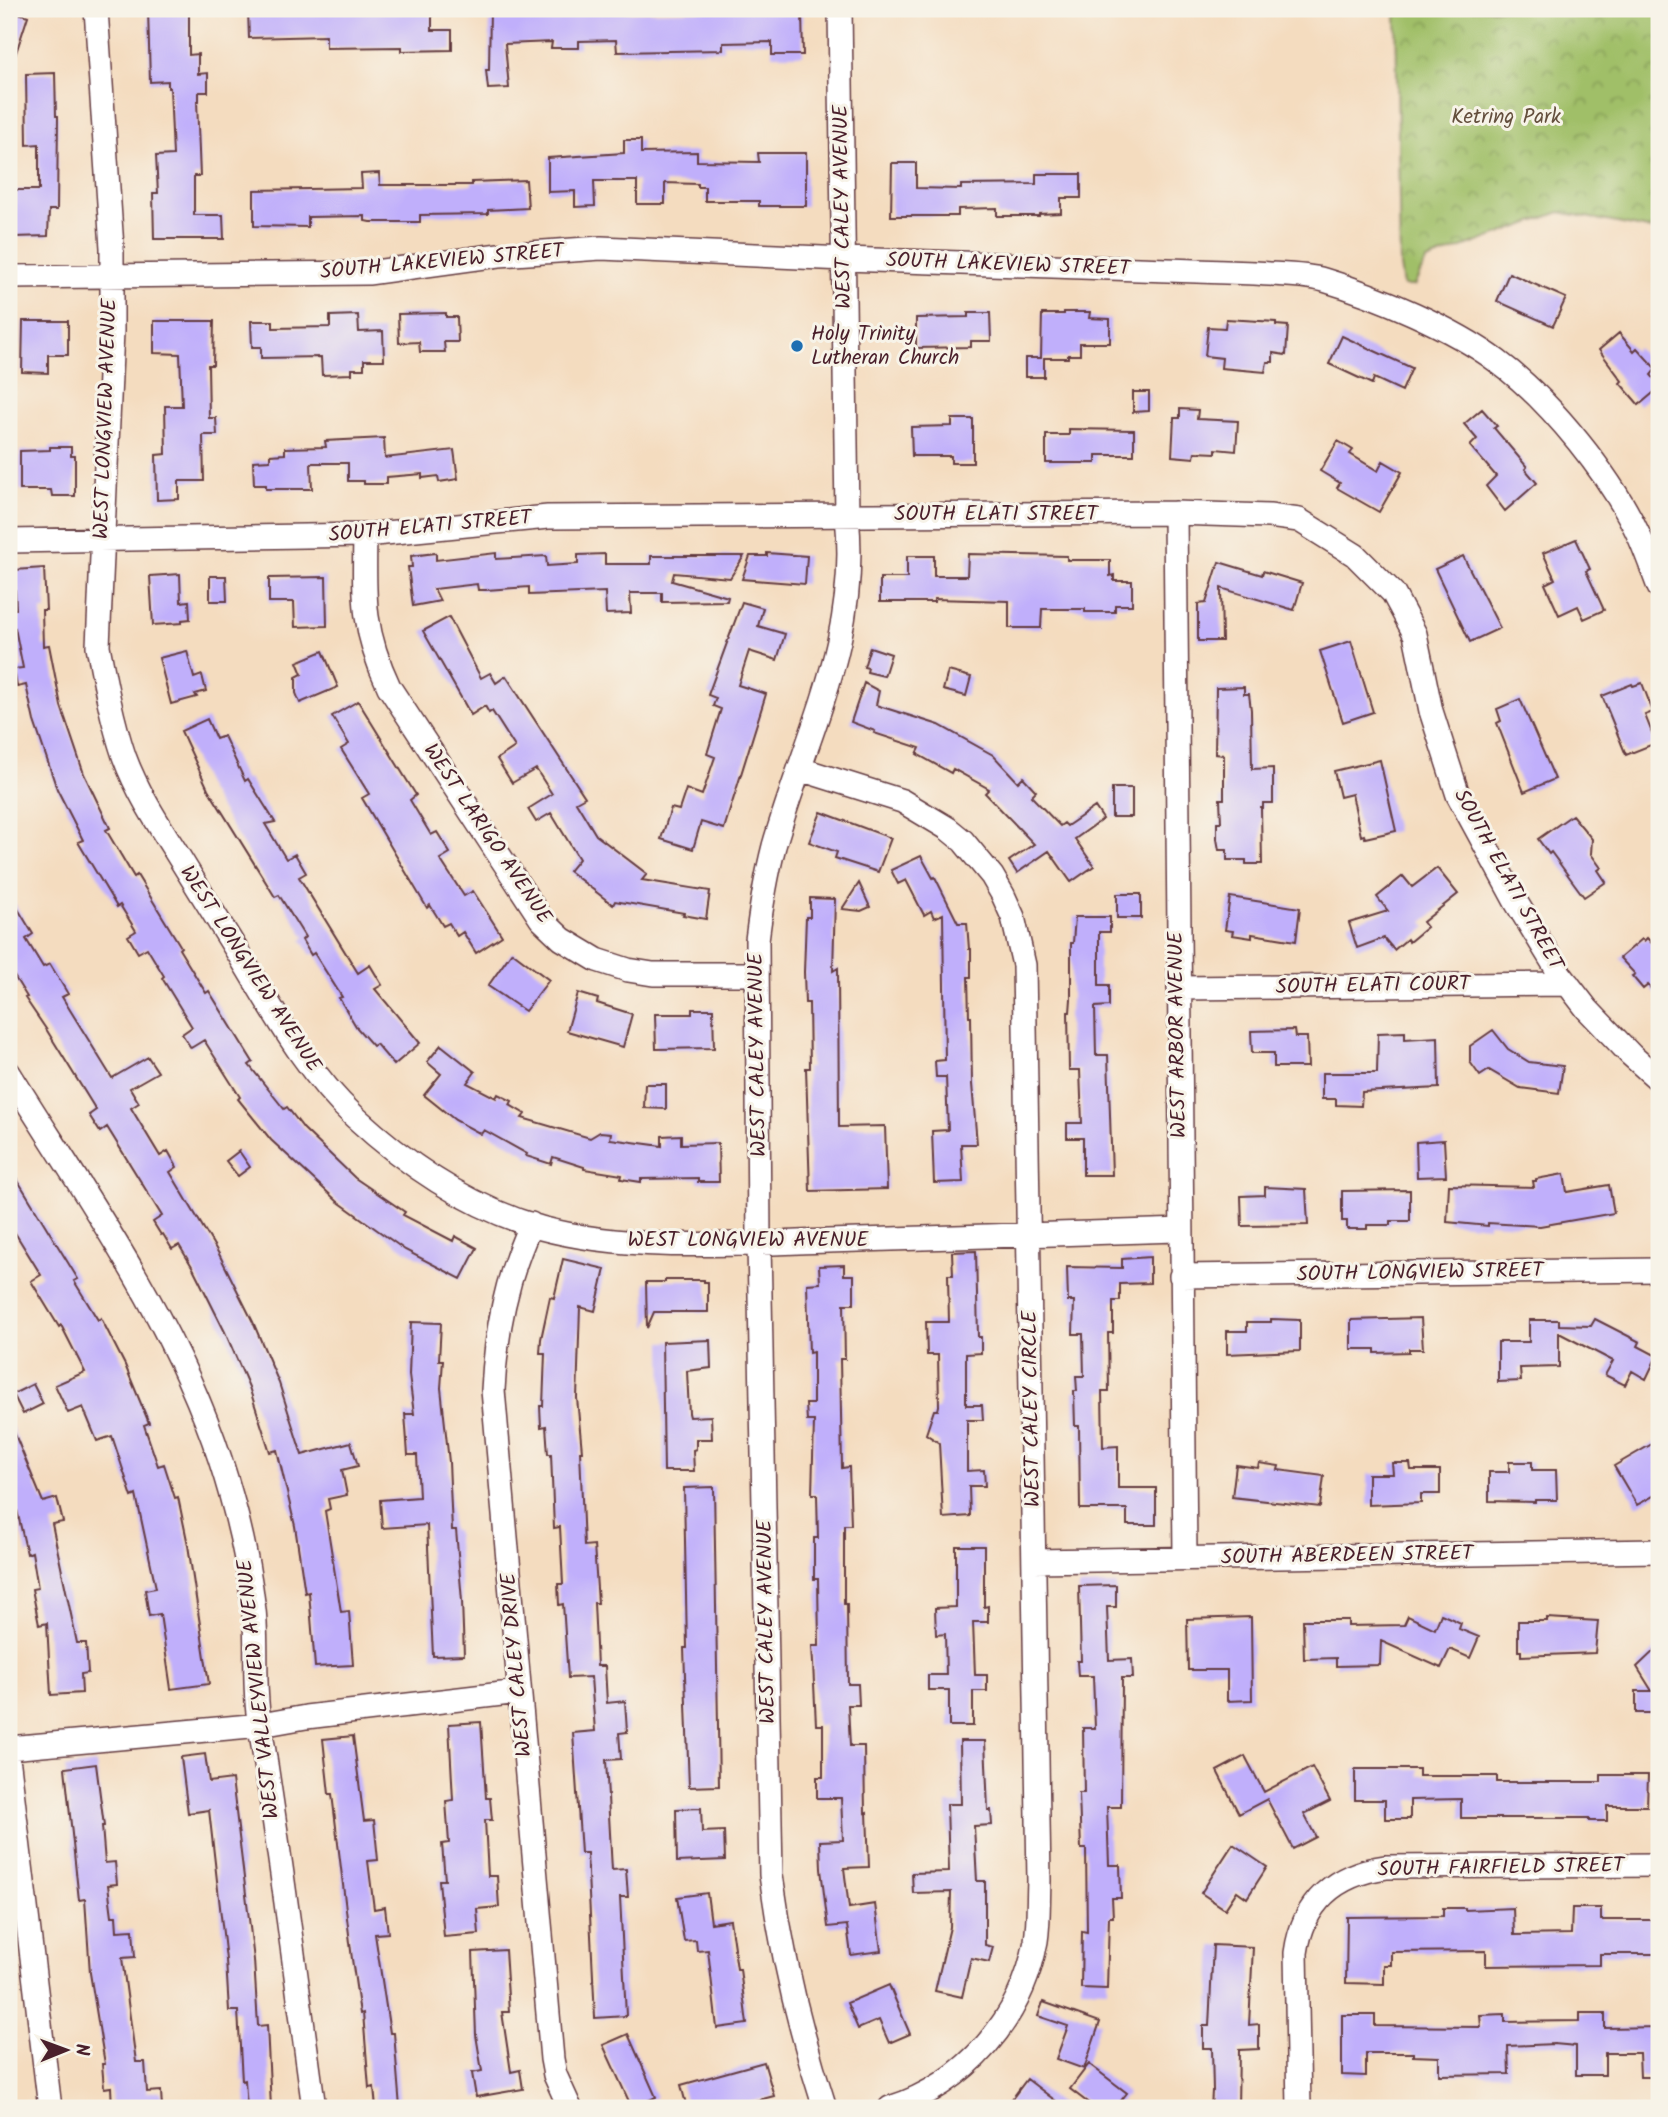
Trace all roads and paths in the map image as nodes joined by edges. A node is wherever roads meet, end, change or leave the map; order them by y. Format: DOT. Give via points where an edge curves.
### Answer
graph roads {
  1 [pos="96,9"];
  2 [pos="840,9"];
  3 [pos="845,259"];
  4 [pos="111,276"];
  5 [pos="9,277"];
  6 [pos="1175,513"];
  7 [pos="847,516"];
  8 [pos="365,536"];
  9 [pos="102,540"];
  10 [pos="9,541"];
  11 [pos="1659,587"];
  12 [pos="800,769"];
  13 [pos="757,974"];
  14 [pos="1568,984"];
  15 [pos="1178,988"];
  16 [pos="9,1073"];
  17 [pos="1659,1080"];
  18 [pos="531,1224"];
  19 [pos="1180,1230"];
  20 [pos="1029,1235"];
  21 [pos="759,1243"];
  22 [pos="1659,1270"];
  23 [pos="1181,1276"];
  24 [pos="1659,1551"];
  25 [pos="1185,1558"];
  26 [pos="1034,1561"];
  27 [pos="519,1692"];
  28 [pos="261,1725"];
  29 [pos="9,1748"];
  30 [pos="9,1765"];
  31 [pos="1659,1865"];
  32 [pos="50,2108"];
  33 [pos="314,2108"];
  34 [pos="570,2108"];
  35 [pos="825,2108"];
  36 [pos="890,2108"];
  37 [pos="1299,2108"];
  1 -- 4 [label="street, WEST LONGVIEW AVENUE"];
  2 -- 3 [label="street, WEST CALEY AVENUE"];
  3 -- 4 [label="street, SOUTH LAKEVIEW STREET" via="601,248 499,255 368,273"];
  3 -- 7 [label="street, WEST CALEY AVENUE"];
  3 -- 11 [label="street, SOUTH LAKEVIEW STREET" via="1255,273 1322,279 1399,308 1497,361 1547,406 1586,451 1625,510"];
  4 -- 5 [label="street, SOUTH LAKEVIEW STREET"];
  4 -- 9 [label="street, WEST LONGVIEW AVENUE"];
  6 -- 7 [label="street, SOUTH ELATI STREET"];
  6 -- 14 [label="street, SOUTH ELATI STREET" via="1299,520 1355,555 1393,593 1420,649 1431,711 1458,795 1542,947"];
  6 -- 15 [label="street, WEST ARBOR AVENUE"];
  7 -- 8 [label="street, SOUTH ELATI STREET" via="548,517"];
  7 -- 12 [label="street, WEST CALEY AVENUE" via="850,560 842,636"];
  8 -- 9 [label="street, SOUTH ELATI STREET"];
  8 -- 13 [label="street, WEST LARIGO AVENUE" via="364,597 377,661 389,687 541,919 578,950 610,965 653,974"];
  9 -- 10 [label="street, SOUTH ELATI STREET"];
  9 -- 18 [label="street, WEST LONGVIEW AVENUE" via="98,646 125,758 153,816 301,1053 354,1116 404,1158 482,1205"];
  12 -- 13 [label="street, WEST CALEY AVENUE" via="764,890"];
  12 -- 20 [label="street, WEST CALEY CIRCLE" via="921,811 963,841 1003,895 1024,965"];
  13 -- 21 [label="street, WEST CALEY AVENUE"];
  14 -- 15 [label="street, SOUTH ELATI COURT"];
  14 -- 17 [label="street, SOUTH ELATI STREET"];
  15 -- 19 [label="street, WEST ARBOR AVENUE"];
  16 -- 28 [label="street, WEST VALLEYVIEW AVENUE" via="139,1282 168,1336 219,1457 249,1575"];
  18 -- 21 [label="street, WEST LONGVIEW AVENUE" via="575,1236 634,1243"];
  18 -- 27 [label="street, WEST CALEY DRIVE" via="513,1265 500,1314 493,1391"];
  19 -- 20 [label="street, WEST LONGVIEW AVENUE"];
  19 -- 23 [label="street, WEST ARBOR AVENUE"];
  20 -- 21 [label="street, WEST LONGVIEW AVENUE"];
  20 -- 26 [label="street, WEST CALEY CIRCLE"];
  21 -- 35 [label="street, WEST CALEY AVENUE" via="771,1875 798,2019"];
  22 -- 23 [label="street, SOUTH LONGVIEW STREET"];
  23 -- 25 [label="street, WEST ARBOR AVENUE"];
  24 -- 25 [label="street, SOUTH ABERDEEN STREET"];
  25 -- 26 [label="street, SOUTH ABERDEEN STREET"];
  26 -- 36 [label="street, WEST CALEY CIRCLE" via="1039,1881 1036,1940 1027,1976 1001,2028 967,2066 934,2089"];
  27 -- 28 [label="street"];
  27 -- 34 [label="street, WEST CALEY DRIVE" via="552,2059"];
  28 -- 29 [label="street"];
  28 -- 33 [label="street, WEST VALLEYVIEW AVENUE"];
  30 -- 32 [label="street"];
  31 -- 37 [label="street, SOUTH FAIRFIELD STREET" via="1385,1867 1344,1879 1320,1898 1298,1937"];
}
